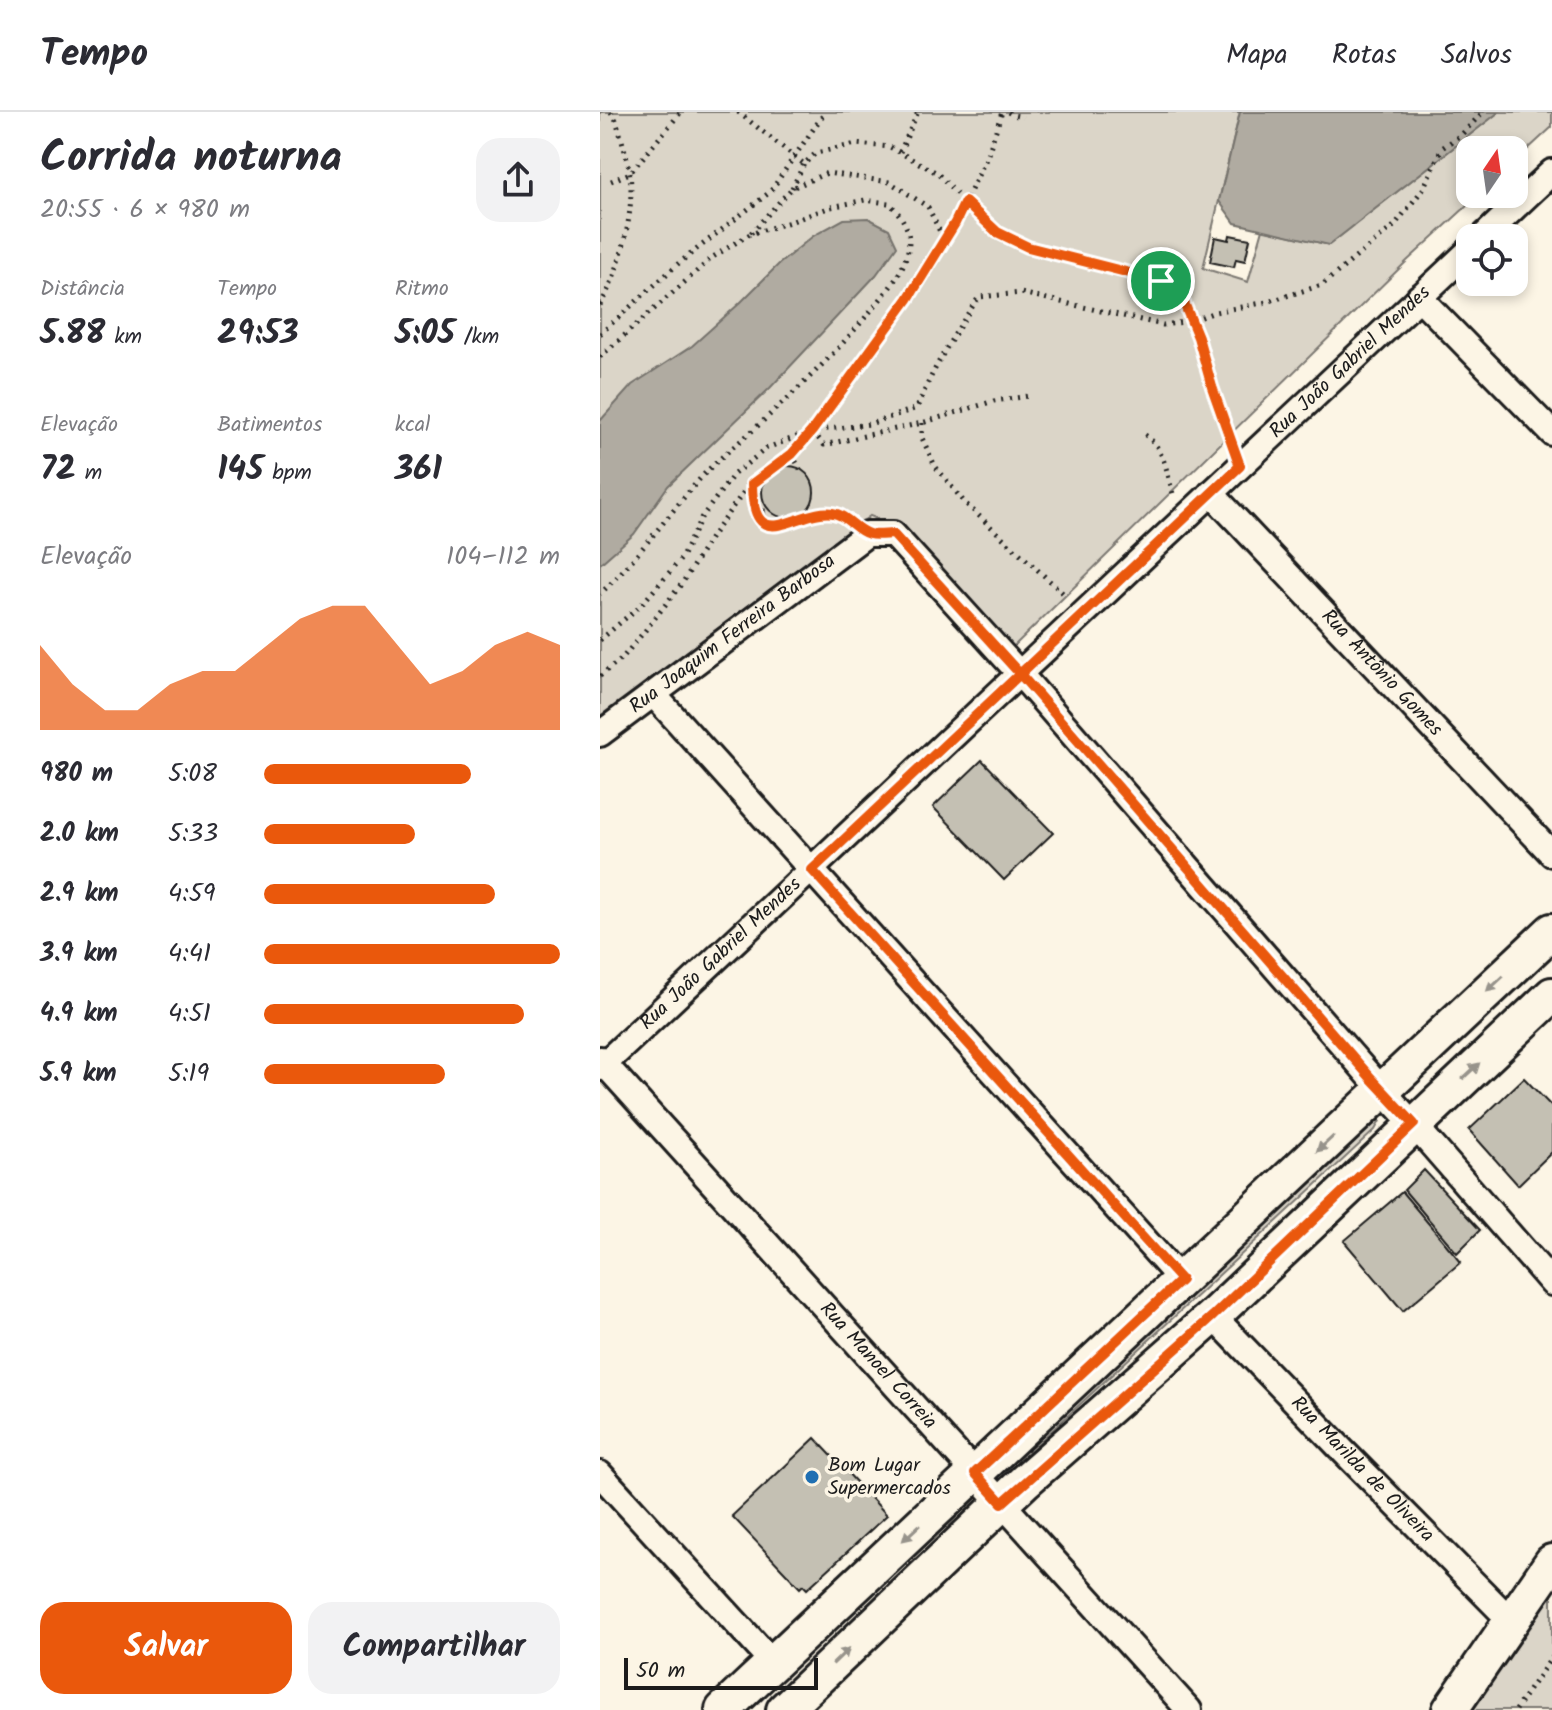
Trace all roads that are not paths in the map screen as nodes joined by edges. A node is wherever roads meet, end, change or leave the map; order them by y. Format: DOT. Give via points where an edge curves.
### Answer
graph roads {
  1 [pos="1552,172"];
  2 [pos="1497,224"];
  3 [pos="1456,263"];
  4 [pos="1419,297"];
  5 [pos="1552,433"];
  6 [pos="1211,493"];
  7 [pos="1020,674"];
  8 [pos="654,695"];
  9 [pos="600,734"];
  10 [pos="1552,854"];
  11 [pos="812,870"];
  12 [pos="1552,931"];
  13 [pos="1552,995"];
  14 [pos="601,1064"];
  15 [pos="1382,1090"];
  16 [pos="1414,1124"];
  17 [pos="1181,1280"];
  18 [pos="1552,1283"];
  19 [pos="1213,1316"];
  20 [pos="975,1473"];
  21 [pos="600,1474"];
  22 [pos="1002,1503"];
  23 [pos="1552,1562"];
  24 [pos="1512,1622"];
  25 [pos="773,1663"];
  26 [pos="800,1705"];
  27 [pos="723,1710"];
  28 [pos="1189,1710"];
  29 [pos="1450,1710"];
  1 -- 2 [label="street"];
  3 -- 4 [label="street, Rua João Gabriel Mendes"];
  4 -- 5 [label="street"];
  4 -- 6 [label="street, Rua João Gabriel Mendes"];
  6 -- 7 [label="street, Rua João Gabriel Mendes"];
  6 -- 10 [label="street, Rua Antônio Gomes"];
  7 -- 8 [label="street, Rua Joaquim Ferreira Barbosa" via="893,534 867,534"];
  7 -- 11 [label="street, Rua João Gabriel Mendes"];
  7 -- 15 [label="street"];
  8 -- 9 [label="street, Rua Joaquim Ferreira Barbosa"];
  8 -- 11 [label="street"];
  11 -- 14 [label="street, Rua João Gabriel Mendes"];
  11 -- 17 [label="street"];
  12 -- 15 [label="main road, one-way"];
  16 -- 13 [label="main road, one-way"];
  14 -- 20 [label="street, Rua Manoel Correia"];
  15 -- 16 [label="street"];
  15 -- 17 [label="main road, one-way"];
  16 -- 18 [label="street"];
  16 -- 19 [label="main road"];
  17 -- 20 [label="main road"];
  19 -- 22 [label="main road"];
  19 -- 24 [label="street, Rua Marilda de Oliveira"];
  20 -- 22 [label="street, Rua Manoel Correia"];
  20 -- 25 [label="main road, one-way"];
  21 -- 25 [label="street"];
  26 -- 22 [label="main road, one-way"];
  22 -- 28 [label="street, Rua Manoel Correia"];
  23 -- 24 [label="main road"];
  24 -- 29 [label="main road"];
  25 -- 27 [label="main road"];
}
